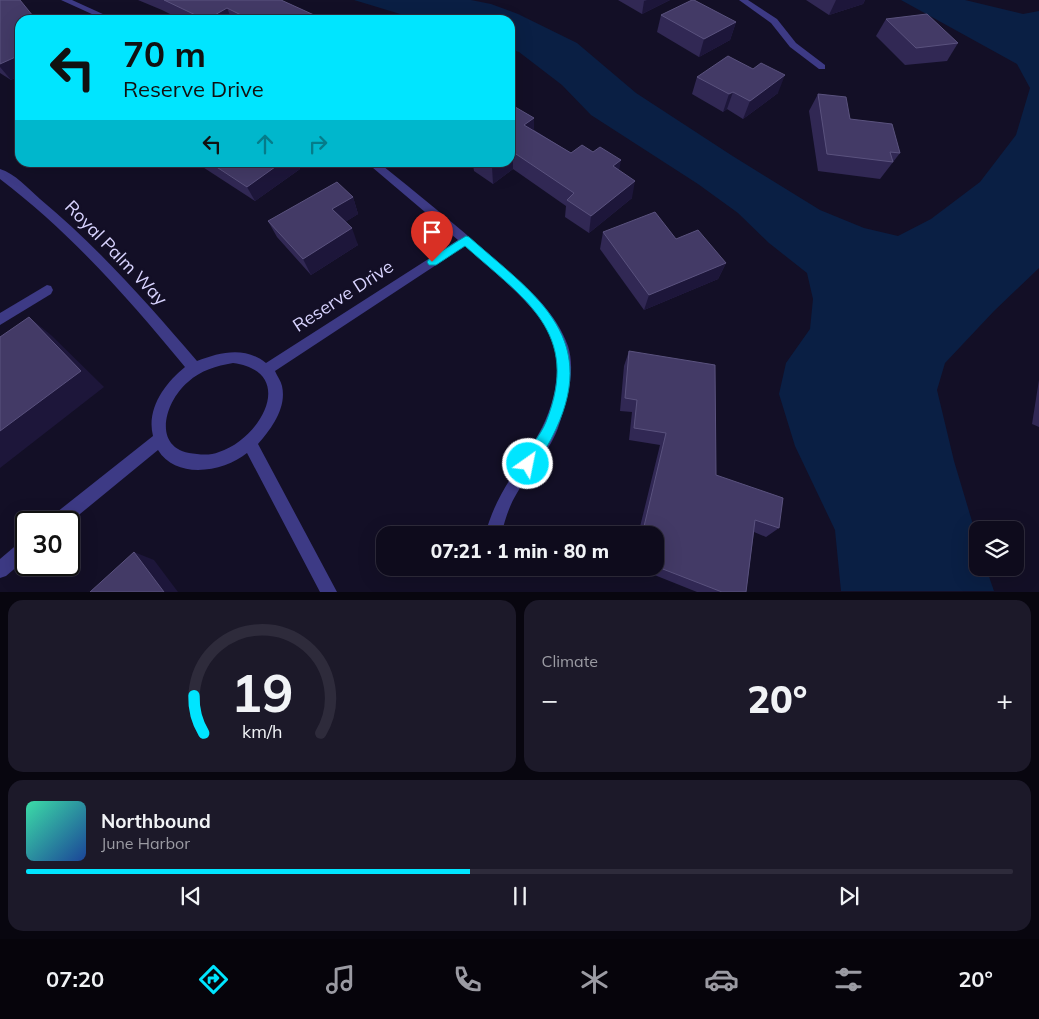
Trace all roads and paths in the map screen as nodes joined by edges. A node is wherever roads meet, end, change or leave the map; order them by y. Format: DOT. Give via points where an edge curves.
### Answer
graph roads {
  1 [pos="65,0"];
  2 [pos="743,0"];
  3 [pos="100,15"];
  4 [pos="822,67"];
  5 [pos="377,167"];
  6 [pos="0,173"];
  7 [pos="466,240"];
  8 [pos="47,290"];
  9 [pos="0,320"];
  10 [pos="195,369"];
  11 [pos="266,370"];
  12 [pos="160,439"];
  13 [pos="249,443"];
  14 [pos="72,511"];
  15 [pos="495,526"];
  16 [pos="15,557"];
  17 [pos="0,570"];
  18 [pos="329,592"];
  1 -- 3 [label="street"];
  2 -- 4 [label="street" via="774,21 793,45"];
  5 -- 7 [label="street"];
  6 -- 10 [label="street, Royal Palm Way" via="84,246 148,312"];
  7 -- 11 [label="street, Reserve Drive"];
  7 -- 15 [label="street" via="537,304 553,327 562,348 564,374 551,427 512,487"];
  8 -- 9 [label="street"];
  10 -- 11 [label="street" via="214,360 233,357 254,361"];
  10 -- 12 [label="street" via="178,381 163,403 158,421"];
  11 -- 13 [label="street" via="276,394 274,409 265,427"];
  12 -- 13 [label="street" via="170,453 183,460 203,463 224,458"];
  12 -- 14 [label="street"];
  13 -- 18 [label="street"];
  16 -- 17 [label="street"];
}
